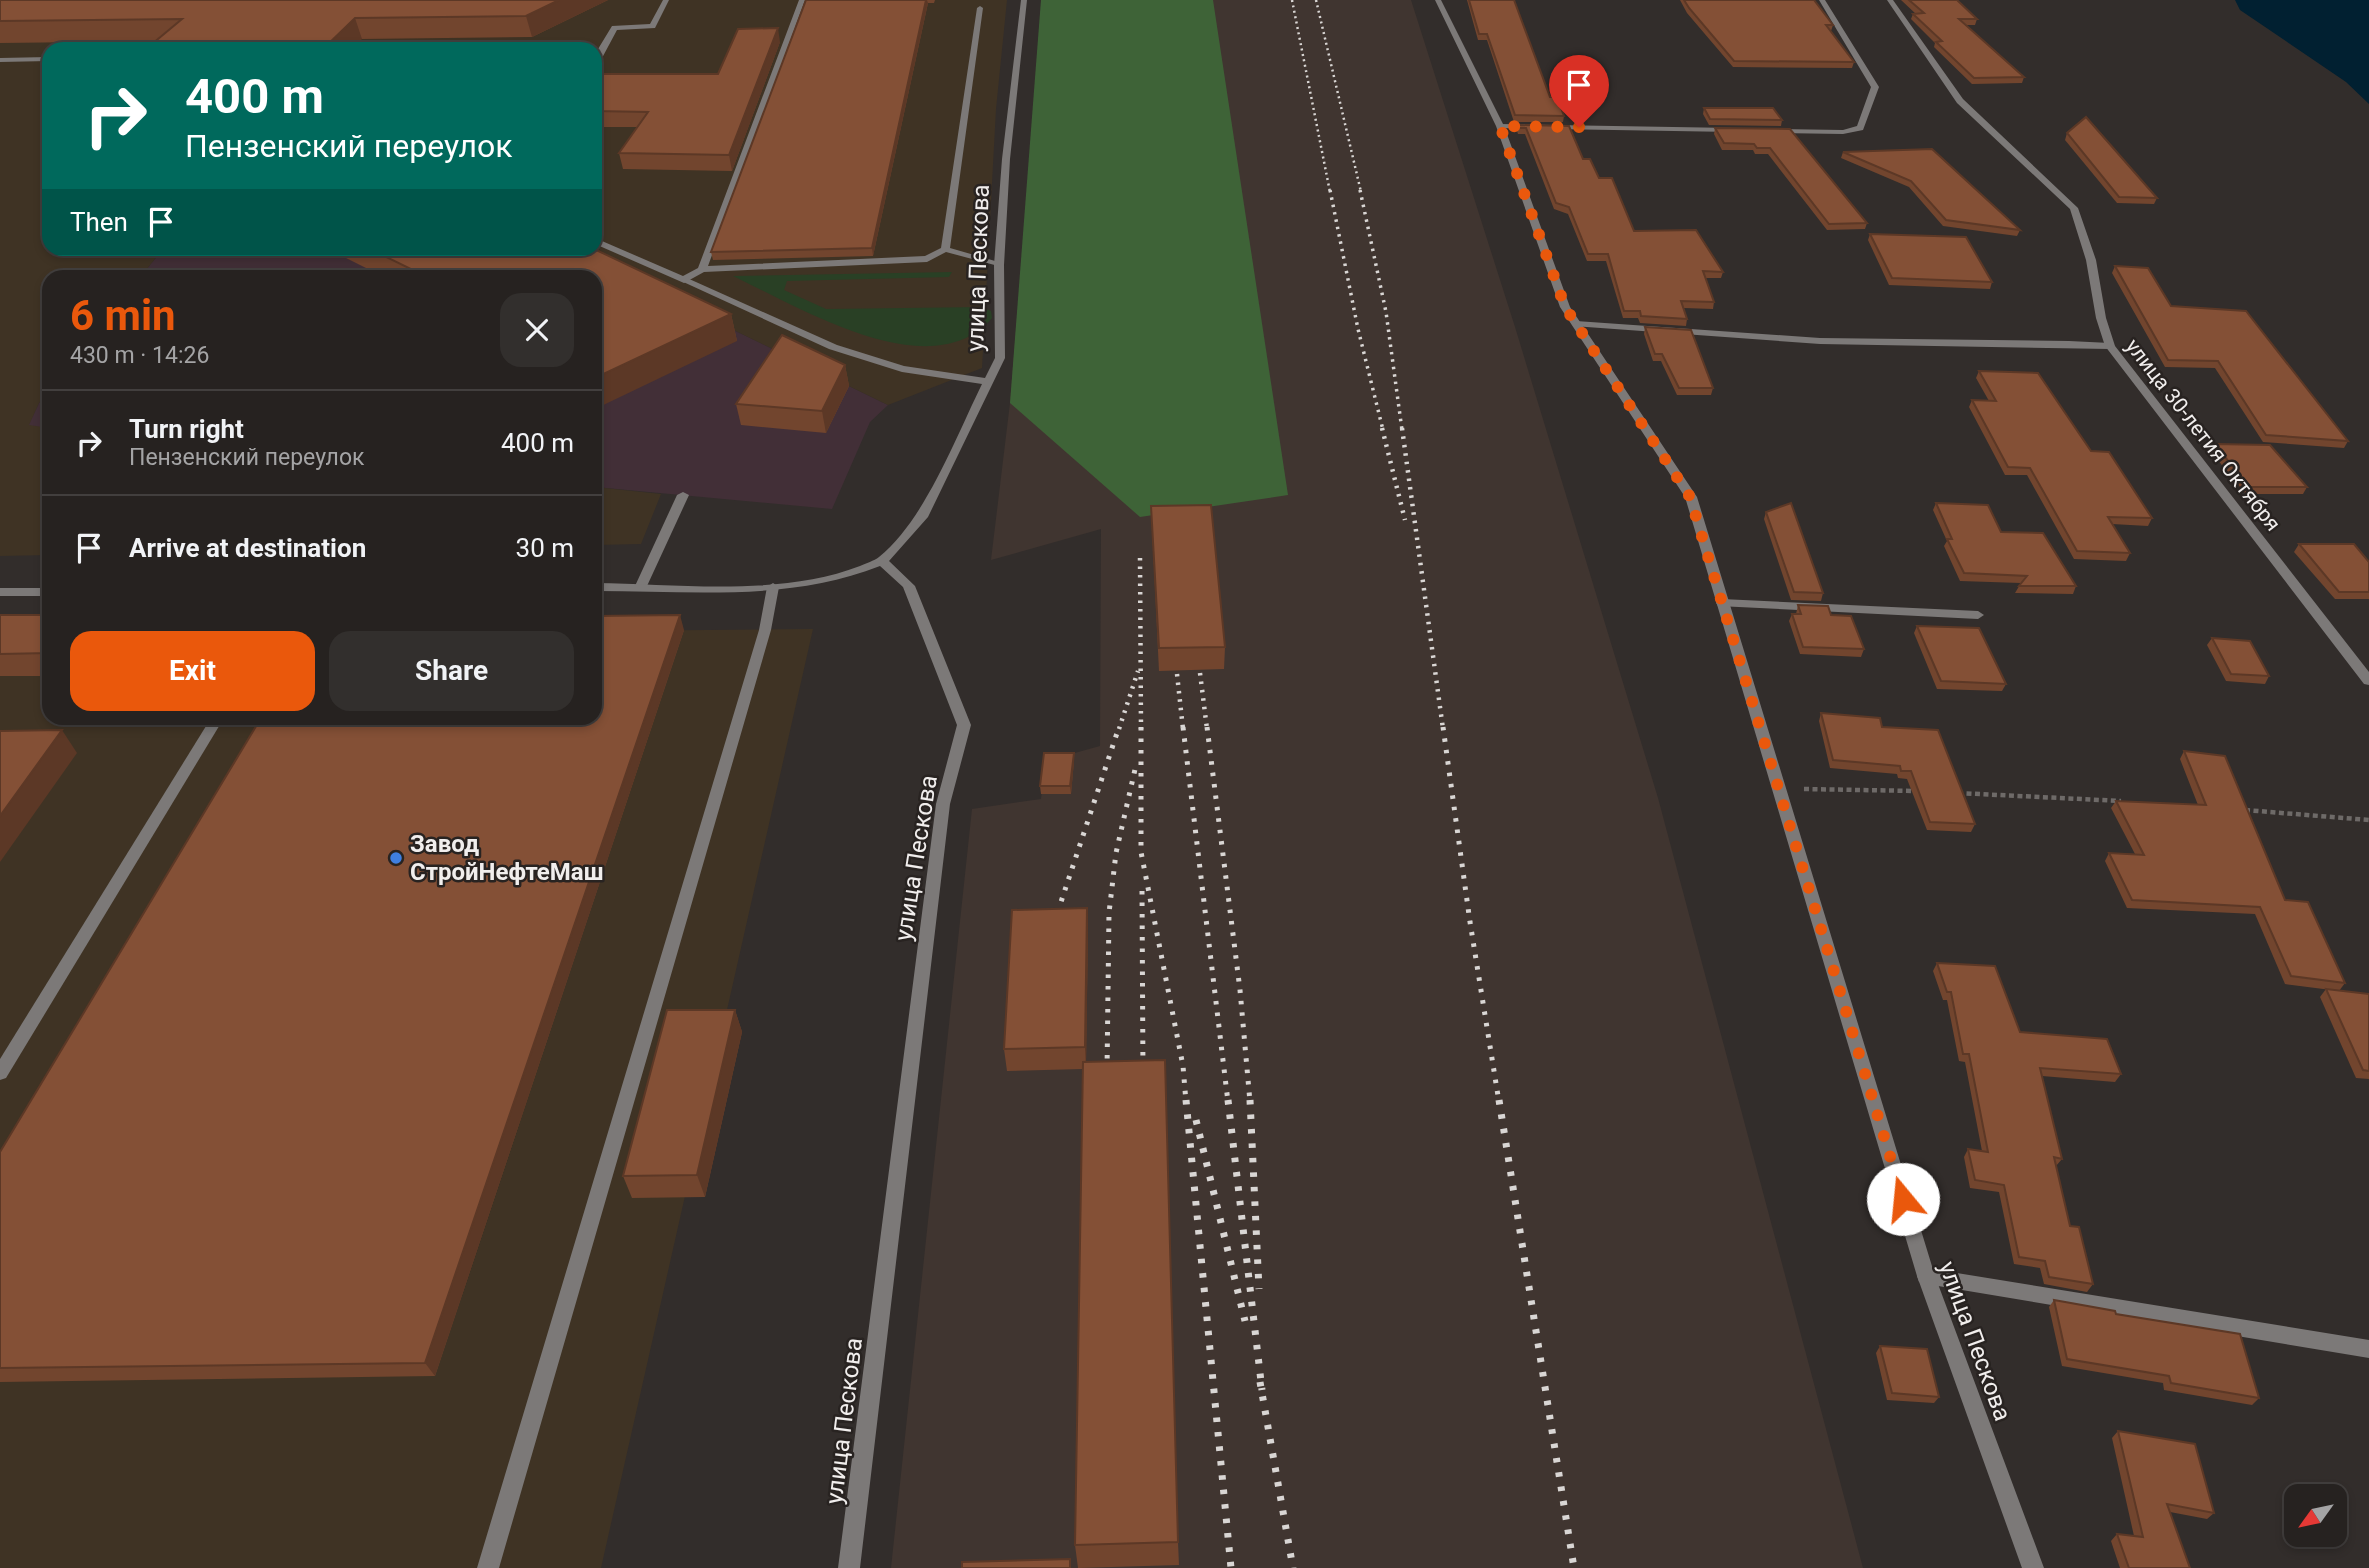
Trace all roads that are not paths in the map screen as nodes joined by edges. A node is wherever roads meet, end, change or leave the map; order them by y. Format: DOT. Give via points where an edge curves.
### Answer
graph roads {
  1 [pos="666,0"];
  2 [pos="802,0"];
  3 [pos="1024,0"];
  4 [pos="1438,0"];
  5 [pos="1822,0"];
  6 [pos="1890,0"];
  7 [pos="981,8"];
  8 [pos="602,51"];
  9 [pos="42,59"];
  10 [pos="0,60"];
  11 [pos="1500,126"];
  12 [pos="1747,131"];
  13 [pos="1761,131"];
  14 [pos="602,244"];
  15 [pos="945,249"];
  16 [pos="999,265"];
  17 [pos="702,268"];
  18 [pos="684,280"];
  19 [pos="1576,324"];
  20 [pos="2110,346"];
  21 [pos="988,382"];
  22 [pos="683,495"];
  23 [pos="882,561"];
  24 [pos="640,586"];
  25 [pos="602,587"];
  26 [pos="773,587"];
  27 [pos="0,592"];
  28 [pos="42,592"];
  29 [pos="1723,603"];
  30 [pos="1978,615"];
  31 [pos="2369,681"];
  32 [pos="213,725"];
  33 [pos="0,1073"];
  34 [pos="1926,1276"];
  35 [pos="2369,1349"];
  36 [pos="488,1568"];
  37 [pos="849,1568"];
  38 [pos="2033,1568"];
  1 -- 8 [label="street" via="652,26 615,28"];
  2 -- 17 [label="street"];
  3 -- 16 [label="street, улица Пескова"];
  4 -- 11 [label="street, улица Пескова"];
  5 -- 13 [label="street" via="1875,87 1860,128"];
  6 -- 20 [label="street, улица 30-летия Октября" via="1960,101 2074,208"];
  7 -- 15 [label="street"];
  9 -- 10 [label="street"];
  11 -- 12 [label="street"];
  11 -- 19 [label="street, улица Пескова" via="1565,307"];
  14 -- 18 [label="street"];
  15 -- 16 [label="street"];
  15 -- 17 [label="street" via="927,259"];
  16 -- 21 [label="street, улица Пескова" via="1000,358"];
  17 -- 18 [label="street"];
  18 -- 21 [label="street" via="833,347 902,369"];
  19 -- 20 [label="street" via="1780,339"];
  19 -- 29 [label="street, улица Пескова" via="1690,497"];
  20 -- 31 [label="street, улица 30-летия Октября"];
  21 -- 23 [label="street, улица Пескова" via="922,517"];
  22 -- 24 [label="street"];
  23 -- 26 [label="street" via="844,576"];
  23 -- 37 [label="street, улица Пескова" via="909,586 964,725 943,804"];
  24 -- 25 [label="street"];
  24 -- 26 [label="street"];
  26 -- 36 [label="street" via="765,630"];
  27 -- 28 [label="street"];
  29 -- 30 [label="street"];
  29 -- 34 [label="street, улица Пескова"];
  32 -- 33 [label="street"];
  34 -- 35 [label="street"];
  34 -- 38 [label="street, улица Пескова"];
}
